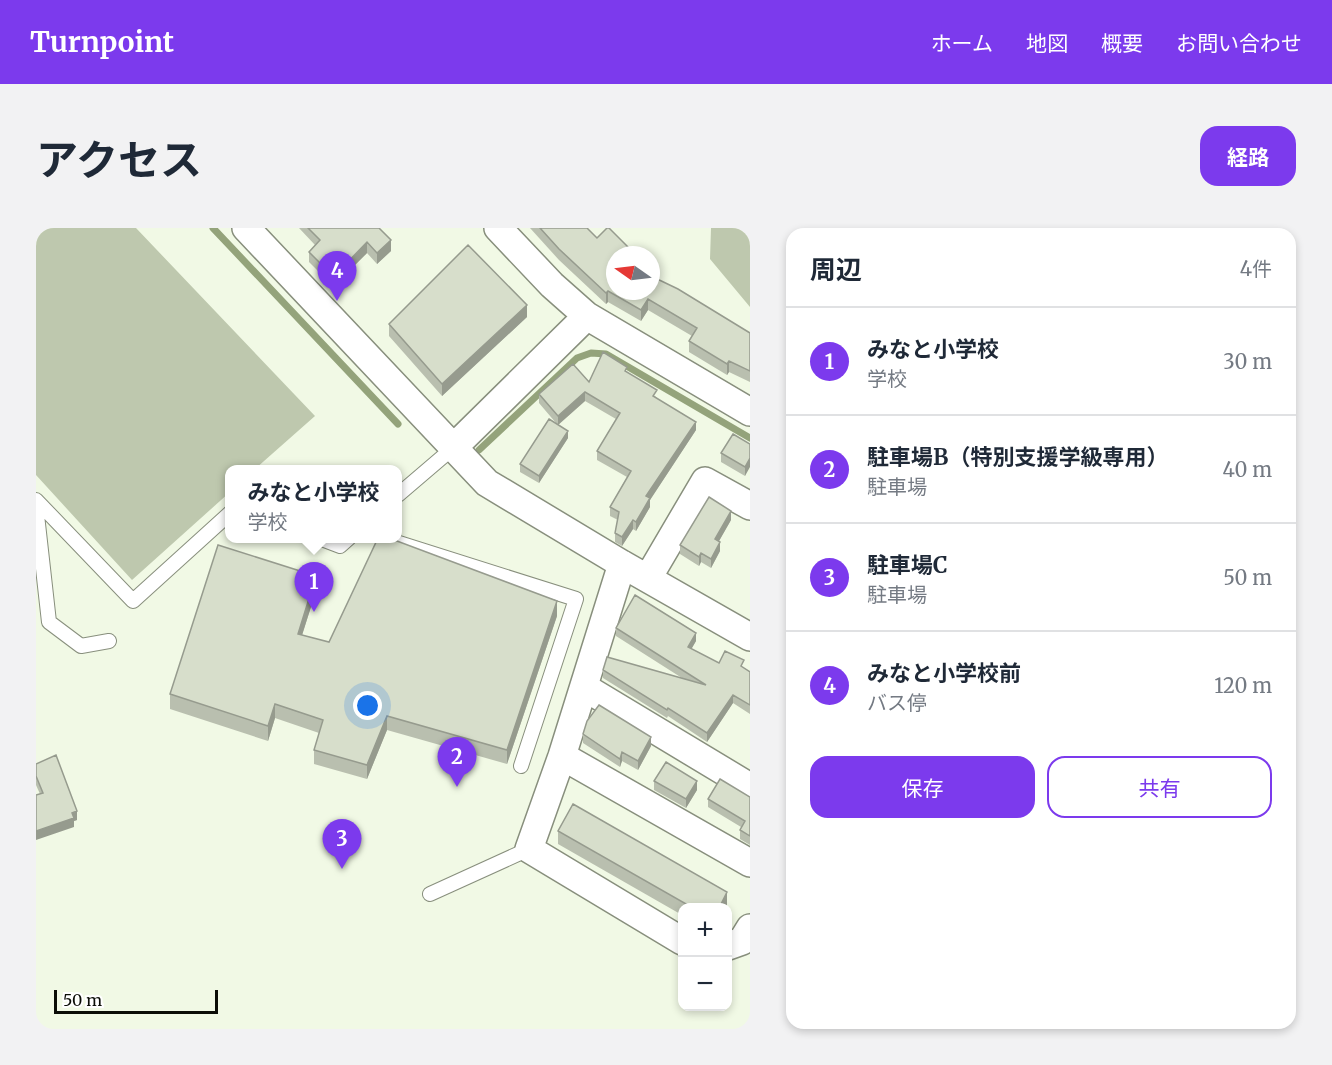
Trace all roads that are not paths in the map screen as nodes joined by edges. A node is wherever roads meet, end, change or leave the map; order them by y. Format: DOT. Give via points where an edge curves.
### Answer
graph roads {
  1 [pos="246,228"];
  2 [pos="498,228"];
  3 [pos="587,316"];
  4 [pos="750,412"];
  5 [pos="453,448"];
  6 [pos="402,492"];
  7 [pos="36,500"];
  8 [pos="36,506"];
  9 [pos="750,506"];
  10 [pos="225,518"];
  11 [pos="399,543"];
  12 [pos="622,564"];
  13 [pos="648,578"];
  14 [pos="750,637"];
  15 [pos="109,641"];
  16 [pos="584,687"];
  17 [pos="562,756"];
  18 [pos="521,766"];
  19 [pos="750,787"];
  20 [pos="529,849"];
  21 [pos="750,863"];
  22 [pos="430,894"];
  23 [pos="750,928"];
  24 [pos="678,939"];
  25 [pos="732,945"];
  1 -- 5 [label="street"];
  2 -- 3 [label="street"];
  3 -- 4 [label="street"];
  3 -- 5 [label="street"];
  5 -- 6 [label="lane"];
  5 -- 12 [label="street" via="488,483"];
  7 -- 10 [label="lane" via="133,601"];
  8 -- 15 [label="lane" via="49,622 81,646"];
  9 -- 13 [label="street" via="705,481"];
  11 -- 18 [label="lane" via="576,599"];
  12 -- 13 [label="street"];
  12 -- 16 [label="street"];
  13 -- 14 [label="street"];
  16 -- 17 [label="street"];
  16 -- 19 [label="street"];
  17 -- 20 [label="street"];
  17 -- 21 [label="street"];
  20 -- 22 [label="lane"];
  20 -- 24 [label="street"];
  23 -- 25 [label="street" via="742,941"];
}
